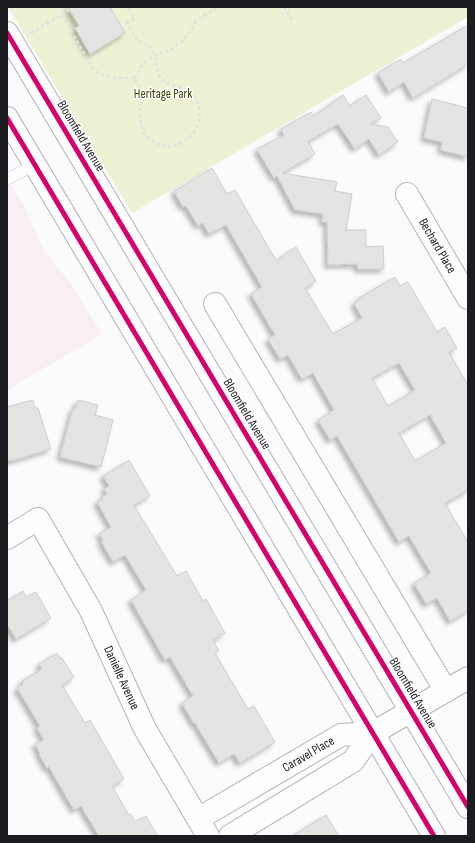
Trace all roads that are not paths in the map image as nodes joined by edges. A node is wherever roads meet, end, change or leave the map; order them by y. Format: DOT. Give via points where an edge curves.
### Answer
graph roads {
  1 [pos="7,33"];
  2 [pos="7,118"];
  3 [pos="35,165"];
  4 [pos="7,179"];
  5 [pos="407,194"];
  6 [pos="468,298"];
  7 [pos="215,304"];
  8 [pos="7,538"];
  9 [pos="468,678"];
  10 [pos="446,690"];
  11 [pos="411,711"];
  12 [pos="373,733"];
  13 [pos="468,807"];
  14 [pos="203,828"];
  15 [pos="230,836"];
  16 [pos="434,836"];
  1 -- 11 [label="street, Bloomfield Avenue"];
  2 -- 3 [label="street"];
  3 -- 4 [label="lane"];
  3 -- 12 [label="street"];
  5 -- 6 [label="street, Bechard Place"];
  7 -- 10 [label="street"];
  8 -- 14 [label="street, Danielle Avenue" via="38,519 91,611 145,729"];
  9 -- 10 [label="street"];
  10 -- 11 [label="street"];
  11 -- 12 [label="street"];
  11 -- 13 [label="street, Bloomfield Avenue"];
  12 -- 14 [label="street, Caravel Place" via="341,735"];
  12 -- 15 [label="street" via="353,761"];
  12 -- 16 [label="street"];
}
